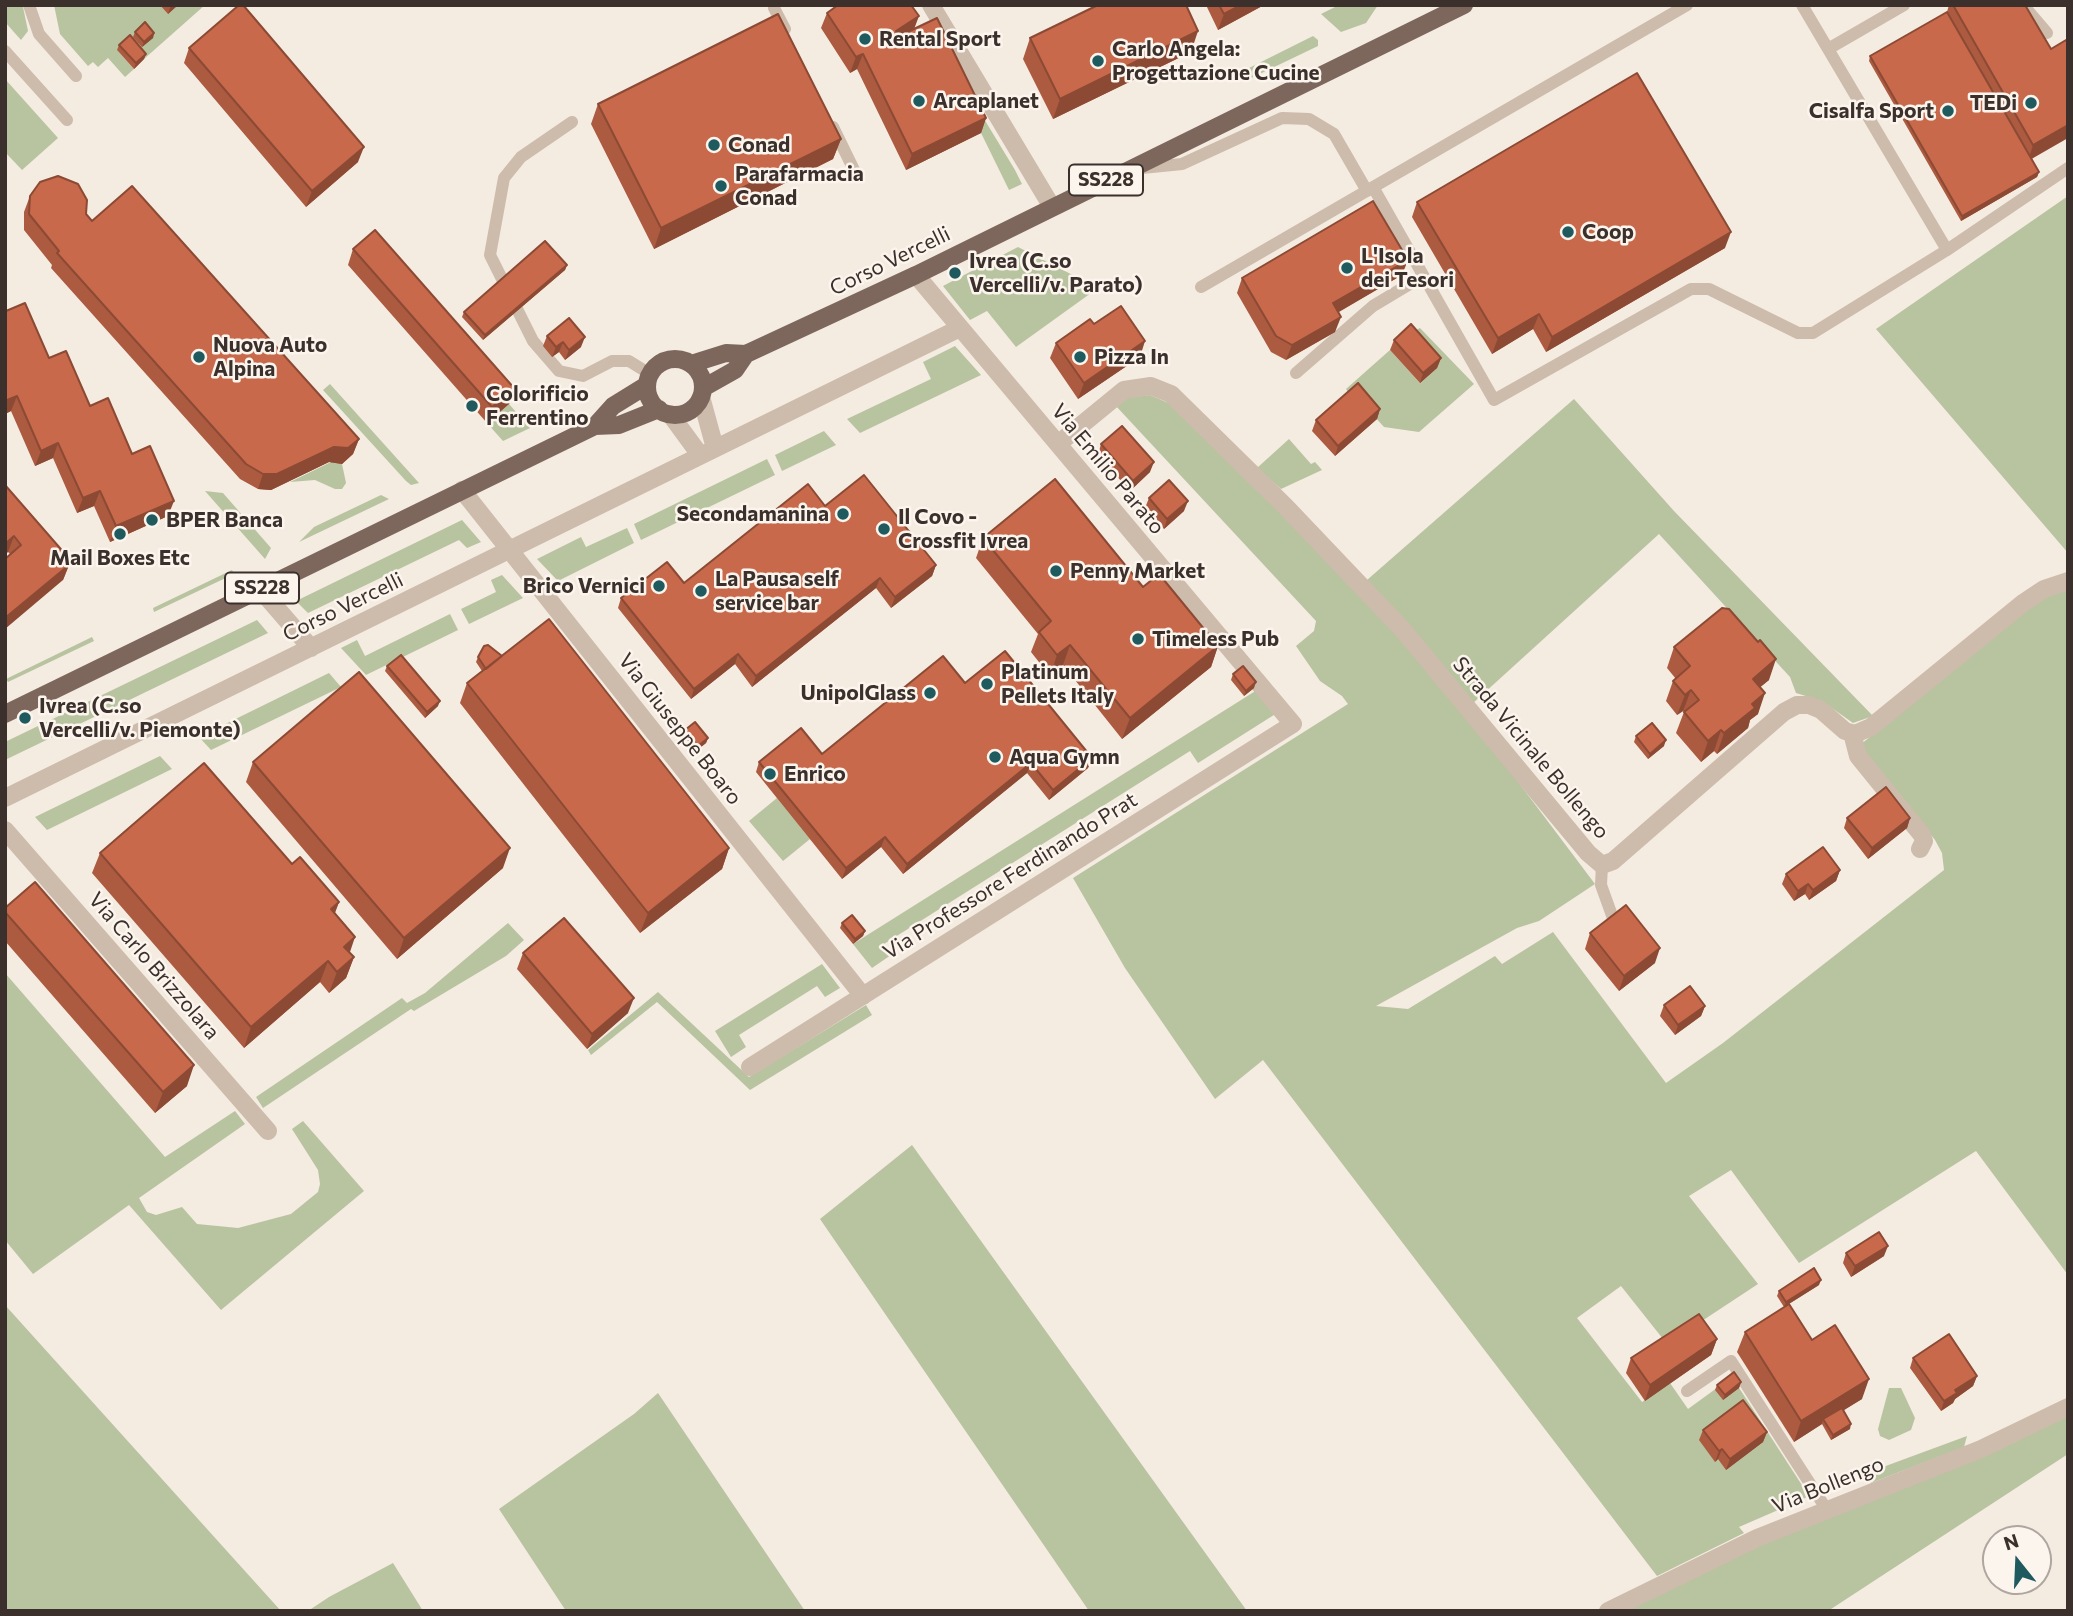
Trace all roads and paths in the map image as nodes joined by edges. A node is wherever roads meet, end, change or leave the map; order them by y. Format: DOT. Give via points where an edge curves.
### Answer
graph roads {
  1 [pos="29,5"];
  2 [pos="931,5"];
  3 [pos="1464,5"];
  4 [pos="1688,5"];
  5 [pos="1802,5"];
  6 [pos="1904,5"];
  7 [pos="2023,5"];
  8 [pos="774,8"];
  9 [pos="2048,33"];
  10 [pos="793,46"];
  11 [pos="1828,49"];
  12 [pos="5,51"];
  13 [pos="76,76"];
  14 [pos="67,120"];
  15 [pos="830,120"];
  16 [pos="572,122"];
  17 [pos="2068,168"];
  18 [pos="855,170"];
  19 [pos="1128,170"];
  20 [pos="1370,189"];
  21 [pos="1052,207"];
  22 [pos="1947,250"];
  23 [pos="916,275"];
  24 [pos="1423,276"];
  25 [pos="1201,287"];
  26 [pos="960,327"];
  27 [pos="746,354"];
  28 [pos="691,364"];
  29 [pos="1296,373"];
  30 [pos="649,379"];
  31 [pos="702,393"];
  32 [pos="665,412"];
  33 [pos="595,426"];
  34 [pos="1058,444"];
  35 [pos="708,452"];
  36 [pos="461,490"];
  37 [pos="509,550"];
  38 [pos="2068,581"];
  39 [pos="260,589"];
  40 [pos="311,648"];
  41 [pos="5,714"];
  42 [pos="1293,724"];
  43 [pos="1852,733"];
  44 [pos="5,798"];
  45 [pos="5,830"];
  46 [pos="1920,849"];
  47 [pos="1602,865"];
  48 [pos="1614,921"];
  49 [pos="863,996"];
  50 [pos="750,1067"];
  51 [pos="268,1130"];
  52 [pos="1687,1391"];
  53 [pos="2068,1407"];
  54 [pos="1827,1510"];
  55 [pos="1608,1611"];
  1 -- 13 [label="lane" via="40,34"];
  2 -- 21 [label="street"];
  3 -- 19 [label="main road, Corso Vercelli / SS228"];
  4 -- 20 [label="lane"];
  5 -- 11 [label="lane"];
  6 -- 11 [label="lane"];
  7 -- 9 [label="lane"];
  8 -- 10 [label="lane"];
  11 -- 22 [label="lane"];
  12 -- 14 [label="lane"];
  15 -- 18 [label="lane"];
  16 -- 30 [label="lane" via="521,157 504,178 490,255 533,341 559,371 583,376 612,361 629,361"];
  17 -- 22 [label="lane"];
  19 -- 20 [label="lane" via="1182,164 1282,118 1309,119 1335,135"];
  19 -- 21 [label="main road, Corso Vercelli / SS228"];
  20 -- 24 [label="lane"];
  20 -- 25 [label="lane"];
  21 -- 23 [label="main road, Corso Vercelli / SS228"];
  22 -- 24 [label="lane" via="1814,333 1798,333 1709,289 1691,289 1494,400"];
  23 -- 26 [label="street, Via Emilio Parato"];
  23 -- 27 [label="main road, Corso Vercelli / SS228"];
  24 -- 29 [label="lane" via="1373,306"];
  26 -- 34 [label="street, Via Emilio Parato"];
  26 -- 35 [label="street, Corso Vercelli"];
  27 -- 28 [label="main road, Corso Vercelli / SS228" via="726,353"];
  27 -- 31 [label="main road, Corso Vercelli / SS228" via="735,370"];
  28 -- 30 [label="main road" via="672,359 660,363"];
  28 -- 31 [label="main road" via="699,372"];
  30 -- 32 [label="main road" via="649,397"];
  30 -- 33 [label="main road, SS228"];
  31 -- 32 [label="main road" via="689,411"];
  31 -- 35 [label="street"];
  32 -- 33 [label="main road, SS228" via="619,425"];
  32 -- 35 [label="street"];
  33 -- 36 [label="main road, SS228"];
  34 -- 42 [label="street, Via Emilio Parato"];
  34 -- 47 [label="street, Strada Vicinale Bollengo" via="1125,390 1151,386 1171,394 1403,630"];
  35 -- 37 [label="street, Corso Vercelli"];
  36 -- 37 [label="street, Via Giuseppe Boaro"];
  36 -- 39 [label="main road, SS228"];
  37 -- 40 [label="street, Corso Vercelli"];
  37 -- 49 [label="street, Via Giuseppe Boaro"];
  38 -- 43 [label="street" via="2023,603 1871,727"];
  39 -- 40 [label="street"];
  39 -- 41 [label="main road, SS228"];
  40 -- 44 [label="street, Corso Vercelli"];
  42 -- 49 [label="street, Via Professore Ferdinando Prat"];
  43 -- 46 [label="street" via="1858,756 1922,835"];
  43 -- 47 [label="street, Strada Vicinale Bollengo" via="1809,705 1797,705 1613,861"];
  45 -- 51 [label="street, Via Carlo Brizzolara"];
  47 -- 48 [label="lane" via="1601,885"];
  49 -- 50 [label="street, Via Professore Ferdinando Prat"];
  52 -- 54 [label="lane" via="1731,1361"];
  53 -- 54 [label="street, Via Bollengo" via="1981,1449"];
  54 -- 55 [label="street, Via Bollengo" via="1757,1538"];
}
